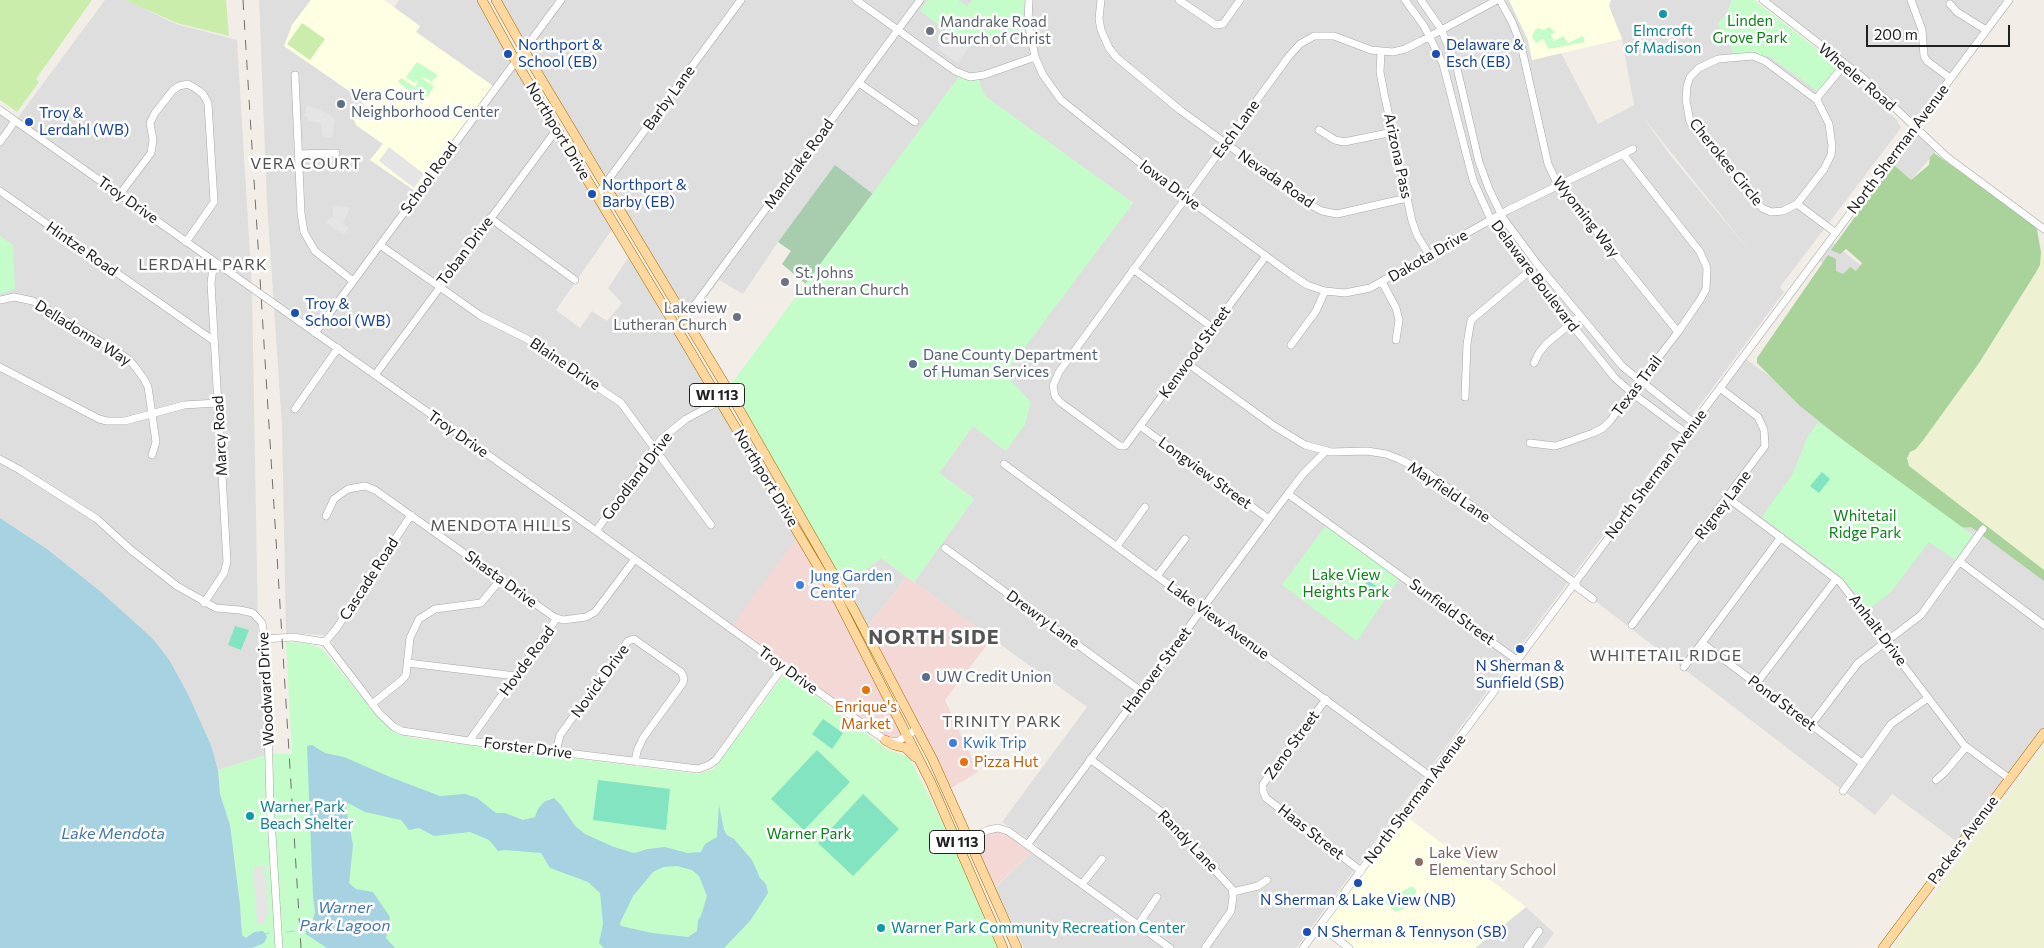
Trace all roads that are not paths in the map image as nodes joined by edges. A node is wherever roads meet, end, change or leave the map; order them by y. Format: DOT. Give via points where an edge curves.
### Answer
graph roads {
  1 [pos="482,0"];
  2 [pos="496,0"];
  3 [pos="561,0"];
  4 [pos="741,0"];
  5 [pos="856,0"];
  6 [pos="920,0"];
  7 [pos="1029,0"];
  8 [pos="1101,0"];
  9 [pos="1179,0"];
  10 [pos="1240,0"];
  11 [pos="1405,0"];
  12 [pos="1421,0"];
  13 [pos="1498,0"];
  14 [pos="1763,0"];
  15 [pos="1911,0"];
  16 [pos="2009,0"];
  17 [pos="1950,4"];
  18 [pos="898,30"];
  19 [pos="1441,30"];
  20 [pos="1986,30"];
  21 [pos="1430,36"];
  22 [pos="524,49"];
  23 [pos="1381,52"];
  24 [pos="1035,57"];
  25 [pos="515,60"];
  26 [pos="1845,64"];
  27 [pos="295,75"];
  28 [pos="1950,78"];
  29 [pos="859,83"];
  30 [pos="1816,99"];
  31 [pos="0,110"];
  32 [pos="15,121"];
  33 [pos="916,122"];
  34 [pos="1915,126"];
  35 [pos="557,129"];
  36 [pos="1319,130"];
  37 [pos="1392,132"];
  38 [pos="0,142"];
  39 [pos="1226,144"];
  40 [pos="1633,149"];
  41 [pos="336,152"];
  42 [pos="298,154"];
  43 [pos="1623,154"];
  44 [pos="605,184"];
  45 [pos="1559,185"];
  46 [pos="0,191"];
  47 [pos="120,194"];
  48 [pos="597,195"];
  49 [pos="1186,198"];
  50 [pos="1407,198"];
  51 [pos="1797,204"];
  52 [pos="1500,214"];
  53 [pos="490,218"];
  54 [pos="1491,220"];
  55 [pos="2044,229"];
  56 [pos="1836,233"];
  57 [pos="186,242"];
  58 [pos="380,245"];
  59 [pos="1429,255"];
  60 [pos="1266,256"];
  61 [pos="216,263"];
  62 [pos="1538,264"];
  63 [pos="1133,269"];
  64 [pos="1529,272"];
  65 [pos="575,280"];
  66 [pos="353,281"];
  67 [pos="1382,282"];
  68 [pos="439,286"];
  69 [pos="1325,291"];
  70 [pos="0,300"];
  71 [pos="1580,316"];
  72 [pos="686,317"];
  73 [pos="1570,324"];
  74 [pos="676,327"];
  75 [pos="1213,328"];
  76 [pos="1678,332"];
  77 [pos="316,333"];
  78 [pos="1396,340"];
  79 [pos="214,341"];
  80 [pos="1291,345"];
  81 [pos="338,348"];
  82 [pos="1187,363"];
  83 [pos="1534,363"];
  84 [pos="0,367"];
  85 [pos="375,375"];
  86 [pos="1640,382"];
  87 [pos="1720,388"];
  88 [pos="1632,393"];
  89 [pos="732,395"];
  90 [pos="1465,397"];
  91 [pos="720,401"];
  92 [pos="218,403"];
  93 [pos="295,409"];
  94 [pos="152,413"];
  95 [pos="1694,423"];
  96 [pos="1140,426"];
  97 [pos="1686,433"];
  98 [pos="1530,442"];
  99 [pos="1123,447"];
  100 [pos="654,448"];
  101 [pos="1326,451"];
  102 [pos="152,455"];
  103 [pos="0,459"];
  104 [pos="1004,464"];
  105 [pos="1288,494"];
  106 [pos="1728,498"];
  107 [pos="1145,508"];
  108 [pos="411,515"];
  109 [pos="326,516"];
  110 [pos="1269,519"];
  111 [pos="711,525"];
  112 [pos="1983,529"];
  113 [pos="596,531"];
  114 [pos="1781,537"];
  115 [pos="1185,539"];
  116 [pos="1117,546"];
  117 [pos="945,548"];
  118 [pos="635,559"];
  119 [pos="1960,562"];
  120 [pos="1157,576"];
  121 [pos="501,579"];
  122 [pos="1836,579"];
  123 [pos="1575,582"];
  124 [pos="1593,599"];
  125 [pos="204,603"];
  126 [pos="1202,609"];
  127 [pos="846,617"];
  128 [pos="557,618"];
  129 [pos="1632,625"];
  130 [pos="2044,625"];
  131 [pos="265,639"];
  132 [pos="1887,641"];
  133 [pos="325,642"];
  134 [pos="1702,643"];
  135 [pos="1518,661"];
  136 [pos="408,663"];
  137 [pos="883,664"];
  138 [pos="783,667"];
  139 [pos="1684,667"];
  140 [pos="516,676"];
  141 [pos="1756,684"];
  142 [pos="1141,691"];
  143 [pos="1928,698"];
  144 [pos="1326,700"];
  145 [pos="372,704"];
  146 [pos="1811,725"];
  147 [pos="917,730"];
  148 [pos="2044,733"];
  149 [pos="908,736"];
  150 [pos="885,740"];
  151 [pos="469,741"];
  152 [pos="1966,747"];
  153 [pos="556,752"];
  154 [pos="1090,759"];
  155 [pos="635,762"];
  156 [pos="1862,763"];
  157 [pos="1432,777"];
  158 [pos="2010,779"];
  159 [pos="1936,780"];
  160 [pos="931,783"];
  161 [pos="1843,791"];
  162 [pos="1262,792"];
  163 [pos="964,842"];
  164 [pos="1028,844"];
  165 [pos="1102,859"];
  166 [pos="1361,871"];
  167 [pos="1266,880"];
  168 [pos="1082,884"];
  169 [pos="1233,892"];
  170 [pos="1157,897"];
  171 [pos="1138,925"];
  172 [pos="1320,926"];
  173 [pos="1540,931"];
  174 [pos="278,948"];
  175 [pos="1003,948"];
  176 [pos="1017,948"];
  177 [pos="1170,948"];
  178 [pos="1205,948"];
  179 [pos="1303,948"];
  180 [pos="1349,948"];
  181 [pos="1527,948"];
  182 [pos="1883,948"];
  1 -- 25 [label="main road, Northport Drive / WI 113"];
  2 -- 22 [label="main road, Northport Drive / WI 113"];
  3 -- 22 [label="street, School Road"];
  4 -- 44 [label="street, Barby Lane"];
  5 -- 18 [label="street"];
  6 -- 18 [label="street, Mandrake Road"];
  7 -- 24 [label="street, Iowa Drive" via="1028,22"];
  8 -- 39 [label="street, Nevada Road" via="1101,30 1116,57"];
  9 -- 10 [label="street" via="1213,24 1223,24"];
  11 -- 21 [label="street, Delaware Boulevard"];
  12 -- 19 [label="street, Delaware Boulevard"];
  13 -- 19 [label="street, Esch Lane"];
  13 -- 45 [label="street, Wyoming Way" via="1521,45 1548,164"];
  14 -- 26 [label="street, Wheeler Road"];
  15 -- 28 [label="street" via="1922,30 1924,56"];
  16 -- 20 [label="street, North Sherman Avenue"];
  17 -- 20 [label="street" via="1954,10"];
  18 -- 24 [label="street" via="955,71 970,77"];
  18 -- 29 [label="street, Mandrake Road"];
  19 -- 21 [label="street, Esch Lane"];
  19 -- 52 [label="street, Delaware Boulevard" via="1461,80 1479,162"];
  20 -- 28 [label="street, North Sherman Avenue"];
  21 -- 23 [label="street, Esch Lane" via="1405,49"];
  21 -- 54 [label="street, Delaware Boulevard" via="1449,83 1472,180"];
  22 -- 25 [label="street, School Road"];
  22 -- 44 [label="main road, Northport Drive / WI 113"];
  23 -- 37 [label="street, Arizona Pass" via="1380,72"];
  23 -- 39 [label="street, Esch Lane" via="1334,36 1318,35 1308,39 1289,56"];
  24 -- 49 [label="street, Iowa Drive" via="1053,90 1073,111"];
  25 -- 35 [label="main road, Northport Drive / WI 113"];
  25 -- 58 [label="street, School Road"];
  26 -- 30 [label="street"];
  26 -- 34 [label="street, Wheeler Road"];
  27 -- 42 [label="street"];
  28 -- 34 [label="street, North Sherman Avenue"];
  29 -- 33 [label="street"];
  29 -- 72 [label="street, Mandrake Road"];
  30 -- 51 [label="street, Cherokee Circle" via="1829,124 1831,155"];
  30 -- 51 [label="street, Cherokee Circle" via="1765,61 1753,56 1710,62 1690,77 1687,86 1690,122 1755,201 1771,212 1783,211"];
  31 -- 32 [label="street, Troy Drive"];
  32 -- 38 [label="street"];
  32 -- 47 [label="street, Troy Drive"];
  34 -- 55 [label="street, Wheeler Road" via="1959,167"];
  34 -- 56 [label="street, North Sherman Avenue"];
  35 -- 48 [label="main road, Northport Drive / WI 113"];
  35 -- 53 [label="street, Toban Drive"];
  36 -- 37 [label="street" via="1344,142"];
  37 -- 50 [label="street, Arizona Pass"];
  39 -- 49 [label="street, Esch Lane"];
  39 -- 50 [label="street, Nevada Road" via="1322,211 1337,214"];
  40 -- 43 [label="street, Dakota Drive"];
  41 -- 42 [label="street"];
  42 -- 66 [label="street" via="304,232 315,251"];
  43 -- 45 [label="street, Dakota Drive"];
  43 -- 76 [label="street, Texas Trail" via="1700,252 1707,268 1706,289"];
  44 -- 48 [label="street, Barby Lane"];
  44 -- 72 [label="main road, Northport Drive / WI 113"];
  45 -- 52 [label="street, Dakota Drive"];
  45 -- 76 [label="street, Wyoming Way"];
  46 -- 79 [label="street, Hintze Road"];
  47 -- 57 [label="street, Troy Drive"];
  47 -- 57 [label="street" via="151,153 150,123 173,90 188,84 204,94 208,103 214,202"];
  48 -- 74 [label="main road, Northport Drive / WI 113"];
  49 -- 60 [label="street, Iowa Drive"];
  49 -- 63 [label="street, Esch Lane"];
  50 -- 59 [label="street, Arizona Pass" via="1417,236"];
  51 -- 56 [label="street"];
  52 -- 54 [label="street, Dakota Drive"];
  52 -- 62 [label="street, Delaware Boulevard"];
  53 -- 65 [label="street"];
  53 -- 68 [label="street, Toban Drive"];
  54 -- 59 [label="street, Dakota Drive"];
  54 -- 64 [label="street, Delaware Boulevard"];
  56 -- 87 [label="street, North Sherman Avenue"];
  57 -- 61 [label="street, Troy Drive"];
  58 -- 66 [label="street, School Road"];
  58 -- 68 [label="street, Blaine Drive"];
  59 -- 67 [label="street, Dakota Drive"];
  60 -- 69 [label="street, Iowa Drive" via="1307,285"];
  60 -- 75 [label="street, Kenwood Street"];
  61 -- 77 [label="street, Troy Drive"];
  61 -- 79 [label="street, Marcy Road" via="211,283"];
  62 -- 64 [label="street"];
  62 -- 71 [label="street, Delaware Boulevard"];
  63 -- 75 [label="street"];
  63 -- 99 [label="street, Esch Lane" via="1052,386 1060,402"];
  64 -- 73 [label="street, Delaware Boulevard"];
  64 -- 90 [label="street" via="1471,320 1466,344"];
  66 -- 77 [label="street, School Road"];
  67 -- 69 [label="street, Dakota Drive" via="1358,291"];
  67 -- 78 [label="street" via="1399,320"];
  68 -- 85 [label="street, Toban Drive"];
  68 -- 100 [label="street, Blaine Drive" via="481,316 533,342 612,395 626,408"];
  69 -- 80 [label="street" via="1316,311"];
  70 -- 94 [label="street, Delladonna Way" via="22,298 37,303 131,362 144,379"];
  71 -- 73 [label="street"];
  71 -- 86 [label="street, Delaware Boulevard"];
  72 -- 74 [label="street, Mandrake Road"];
  72 -- 89 [label="main road, Northport Drive / WI 113"];
  73 -- 83 [label="street" via="1541,349"];
  73 -- 88 [label="street, Delaware Boulevard" via="1615,378"];
  74 -- 91 [label="main road, Northport Drive / WI 113"];
  75 -- 82 [label="street, Kenwood Street"];
  76 -- 86 [label="street, Texas Trail"];
  77 -- 81 [label="street, Troy Drive"];
  79 -- 92 [label="street, Marcy Road"];
  81 -- 85 [label="street, Troy Drive"];
  81 -- 93 [label="street"];
  82 -- 96 [label="street, Kenwood Street"];
  82 -- 101 [label="street, Mayfield Lane" via="1281,431 1305,445"];
  84 -- 94 [label="street" via="99,419 118,422"];
  85 -- 113 [label="street, Troy Drive"];
  86 -- 88 [label="street, Texas Trail"];
  86 -- 95 [label="street, Delaware Boulevard"];
  87 -- 95 [label="street, North Sherman Avenue"];
  87 -- 106 [label="street, Rigney Lane" via="1758,417 1765,437 1765,446 1759,456"];
  88 -- 97 [label="street, Delaware Boulevard"];
  88 -- 98 [label="street, Texas Trail" via="1610,422 1594,434 1555,446"];
  89 -- 91 [label="street, Goodland Drive"];
  89 -- 137 [label="main road, Northport Drive / WI 113"];
  91 -- 100 [label="street, Goodland Drive" via="673,428"];
  91 -- 127 [label="main road, Northport Drive / WI 113"];
  92 -- 94 [label="street" via="184,405"];
  92 -- 125 [label="street, Marcy Road" via="228,562"];
  94 -- 102 [label="street, Delladonna Way" via="156,442"];
  95 -- 97 [label="street, North Sherman Avenue"];
  96 -- 99 [label="street, Kenwood Street"];
  96 -- 110 [label="street, Longview Street"];
  97 -- 123 [label="street, North Sherman Avenue"];
  100 -- 111 [label="street, Blaine Drive"];
  100 -- 113 [label="street, Goodland Drive"];
  101 -- 105 [label="street, Hanover Street"];
  101 -- 123 [label="street, Mayfield Lane" via="1386,454 1415,466 1436,478"];
  103 -- 125 [label="street, Woodward Drive" via="97,519 177,586"];
  104 -- 116 [label="street, Lake View Avenue"];
  105 -- 110 [label="street, Hanover Street"];
  105 -- 135 [label="street, Sunfield Street"];
  106 -- 114 [label="street, Anhalt Drive"];
  106 -- 129 [label="street, Rigney Lane"];
  107 -- 116 [label="street"];
  108 -- 109 [label="street, Shasta Drive" via="375,490 357,486 334,500"];
  108 -- 121 [label="street, Shasta Drive"];
  108 -- 133 [label="street, Cascade Road"];
  110 -- 126 [label="street, Hanover Street"];
  112 -- 119 [label="street"];
  113 -- 118 [label="street, Troy Drive"];
  114 -- 122 [label="street, Anhalt Drive"];
  114 -- 134 [label="street"];
  115 -- 120 [label="street"];
  116 -- 120 [label="street, Lake View Avenue"];
  117 -- 142 [label="street, Drewry Lane"];
  118 -- 128 [label="street, Hovde Road" via="595,612 574,620"];
  118 -- 138 [label="street, Troy Drive"];
  119 -- 130 [label="street"];
  119 -- 132 [label="street" via="1921,614"];
  120 -- 126 [label="street, Lake View Avenue"];
  121 -- 128 [label="street, Shasta Drive"];
  121 -- 136 [label="street" via="481,603 435,609 419,618 410,638"];
  122 -- 132 [label="street, Anhalt Drive"];
  122 -- 141 [label="street"];
  123 -- 124 [label="street, Mayfield Lane"];
  123 -- 135 [label="street, North Sherman Avenue"];
  125 -- 131 [label="street, Woodward Drive" via="252,613 262,623"];
  126 -- 142 [label="street, Hanover Street"];
  126 -- 144 [label="street, Lake View Avenue"];
  127 -- 137 [label="main road" via="853,619 867,646"];
  127 -- 149 [label="main road, Northport Drive / WI 113"];
  128 -- 140 [label="street, Hovde Road"];
  131 -- 133 [label="street" via="294,637"];
  131 -- 174 [label="street, Woodward Drive"];
  132 -- 143 [label="street, Anhalt Drive"];
  132 -- 146 [label="street" via="1858,663"];
  133 -- 145 [label="street, Forster Drive"];
  134 -- 139 [label="street"];
  134 -- 141 [label="street, Pond Street"];
  135 -- 157 [label="street, North Sherman Avenue"];
  136 -- 140 [label="street"];
  136 -- 145 [label="street" via="404,678"];
  137 -- 147 [label="main road, Northport Drive / WI 113"];
  138 -- 150 [label="street, Troy Drive"];
  138 -- 155 [label="street, Forster Drive" via="710,765 698,769"];
  140 -- 151 [label="street, Hovde Road"];
  141 -- 146 [label="street, Pond Street"];
  142 -- 154 [label="street, Hanover Street"];
  143 -- 152 [label="street, Anhalt Drive"];
  143 -- 156 [label="street" via="1891,724"];
  144 -- 157 [label="street, Lake View Avenue"];
  144 -- 162 [label="street, Zeno Street" via="1263,784"];
  145 -- 151 [label="street, Forster Drive" via="387,721 402,731"];
  146 -- 156 [label="street, Pond Street"];
  147 -- 149 [label="street"];
  147 -- 163 [label="main road, Northport Drive / WI 113" via="937,767"];
  148 -- 158 [label="main road, Packers Avenue"];
  149 -- 150 [label="street" via="895,743"];
  149 -- 160 [label="main road, Northport Drive / WI 113"];
  150 -- 160 [label="main road" via="910,751"];
  151 -- 153 [label="street, Forster Drive"];
  152 -- 158 [label="street, Anhalt Drive"];
  152 -- 159 [label="street"];
  153 -- 155 [label="street, Forster Drive"];
  153 -- 155 [label="street, Novick Drive" via="560,735 630,640 638,641 683,674 683,683 644,738"];
  154 -- 164 [label="street, Hanover Street"];
  154 -- 169 [label="street, Randy Lane" via="1164,813 1226,880"];
  156 -- 161 [label="street"];
  157 -- 166 [label="street, North Sherman Avenue"];
  158 -- 182 [label="main road, Packers Avenue"];
  160 -- 163 [label="main road, Northport Drive / WI 113"];
  162 -- 166 [label="street, Haas Street"];
  163 -- 164 [label="street" via="998,828"];
  163 -- 175 [label="main road, Northport Drive / WI 113"];
  163 -- 176 [label="main road, Northport Drive / WI 113"];
  164 -- 168 [label="street"];
  165 -- 168 [label="street"];
  166 -- 172 [label="street, North Sherman Avenue"];
  167 -- 169 [label="street" via="1258,886"];
  168 -- 171 [label="street"];
  169 -- 178 [label="street" via="1231,911"];
  170 -- 171 [label="street"];
  171 -- 177 [label="street"];
  172 -- 179 [label="street, North Sherman Avenue"];
  172 -- 180 [label="street"];
  173 -- 181 [label="street"];
}
